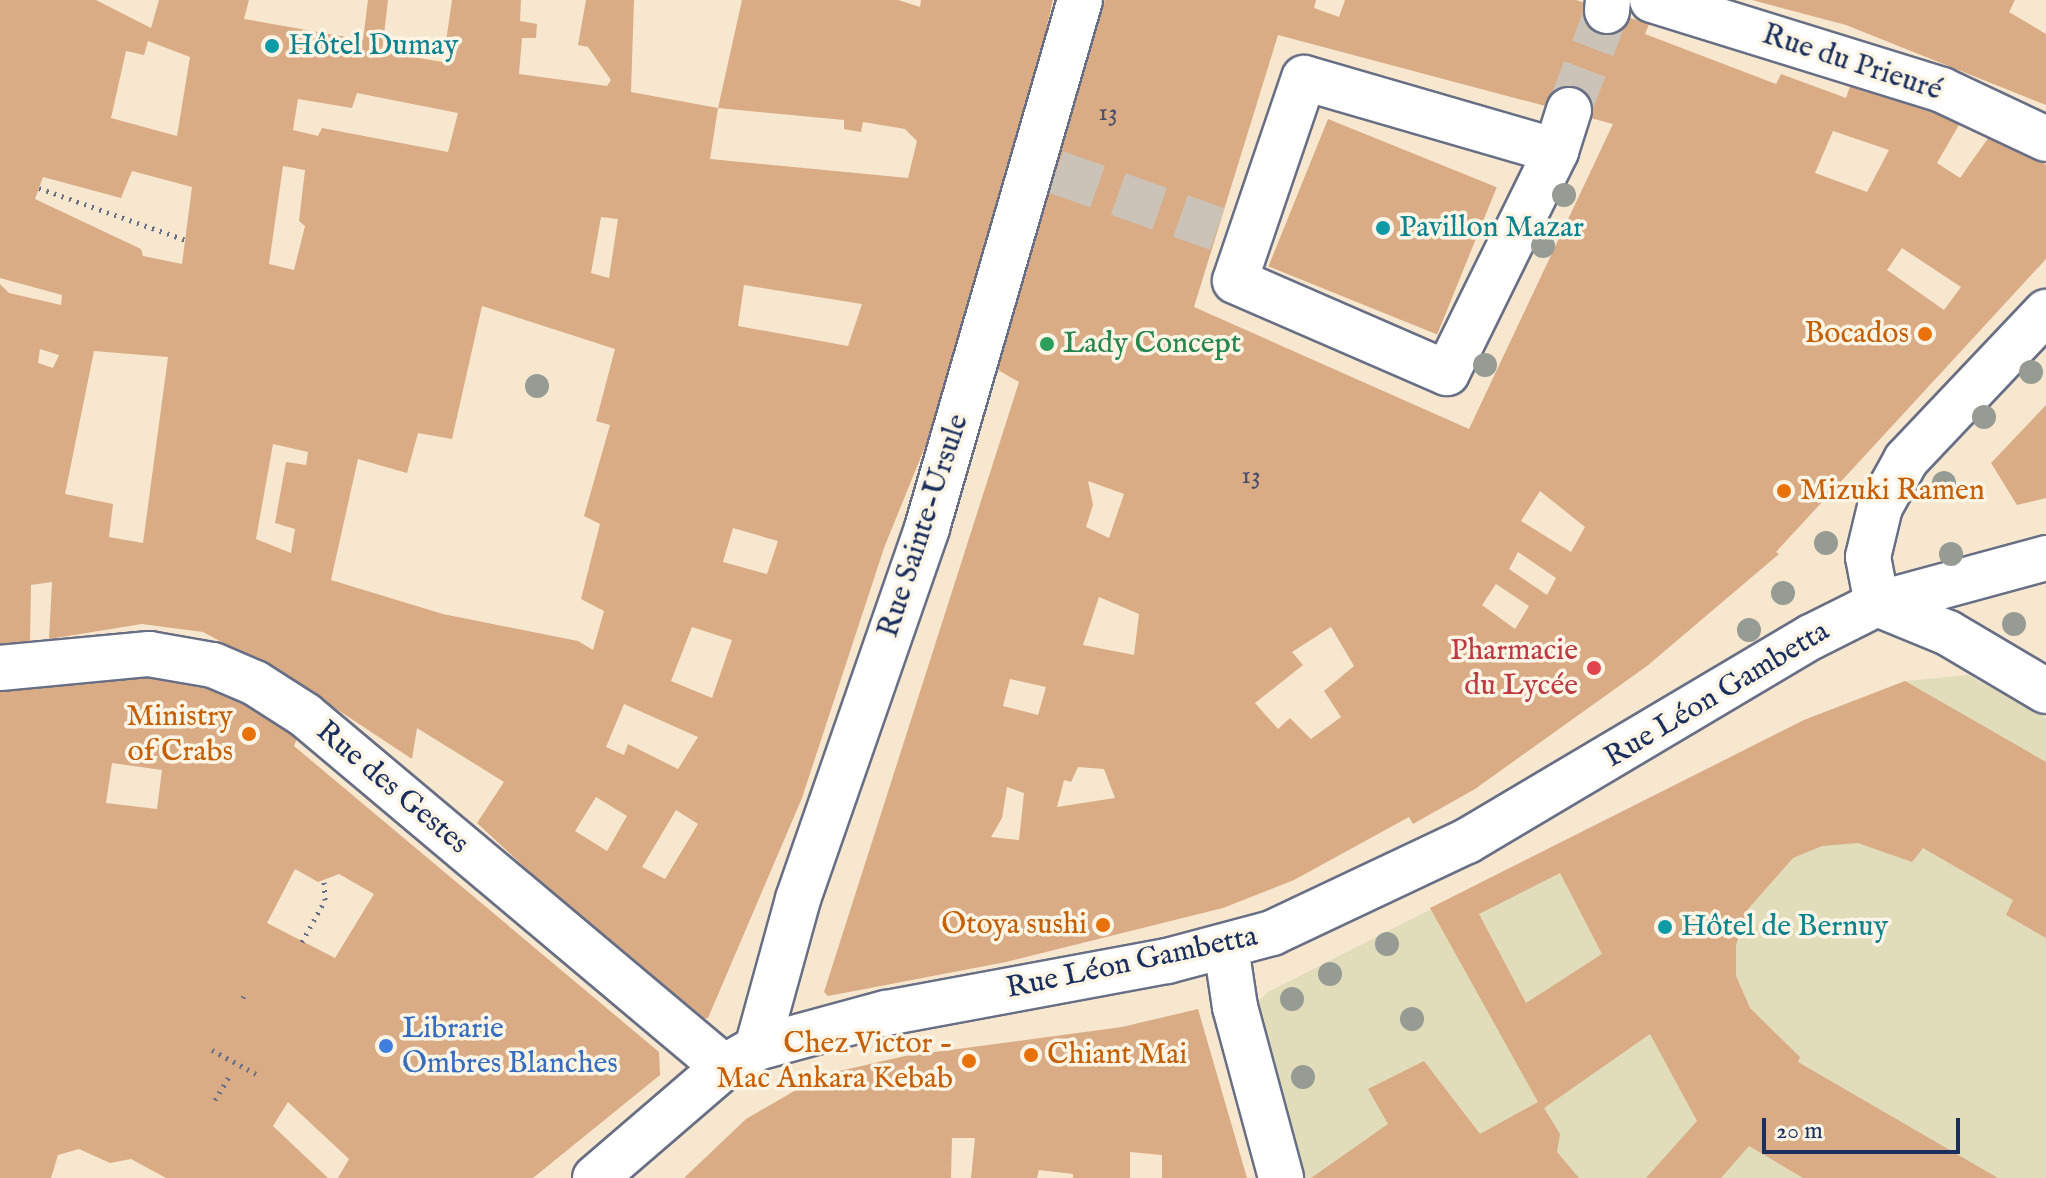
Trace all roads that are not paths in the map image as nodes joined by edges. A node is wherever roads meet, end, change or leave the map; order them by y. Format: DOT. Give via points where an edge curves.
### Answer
graph roads {
  1 [pos="1080,0"];
  2 [pos="1652,0"];
  3 [pos="1569,110"];
  4 [pos="2046,139"];
  5 [pos="1556,151"];
  6 [pos="2046,312"];
  7 [pos="2046,558"];
  8 [pos="1877,604"];
  9 [pos="0,668"];
  10 [pos="2046,691"];
  11 [pos="1226,947"];
  12 [pos="740,1057"];
  13 [pos="595,1178"];
  14 [pos="1281,1178"];
  1 -- 12 [label="street, Rue Sainte-Ursule" via="1044,168 927,528"];
  2 -- 4 [label="street, Rue du Prieuré" via="1942,90"];
  3 -- 5 [label="street"];
  5 -- 5 [label="street" via="1447,373 1235,281 1233,235 1304,78"];
  6 -- 8 [label="street" via="1906,460 1880,507 1868,557"];
  7 -- 8 [label="street, Rue Léon Gambetta"];
  8 -- 10 [label="street" via="1948,633"];
  8 -- 11 [label="street, Rue Léon Gambetta" via="1811,637 1467,841 1381,886"];
  9 -- 12 [label="street, Rue des Gestes" via="149,654 213,665 255,683 305,715 423,815"];
  11 -- 12 [label="street, Rue Léon Gambetta" via="886,1013"];
  11 -- 14 [label="street" via="1235,1007"];
  12 -- 13 [label="street, Rue Léon Gambetta"];
}
